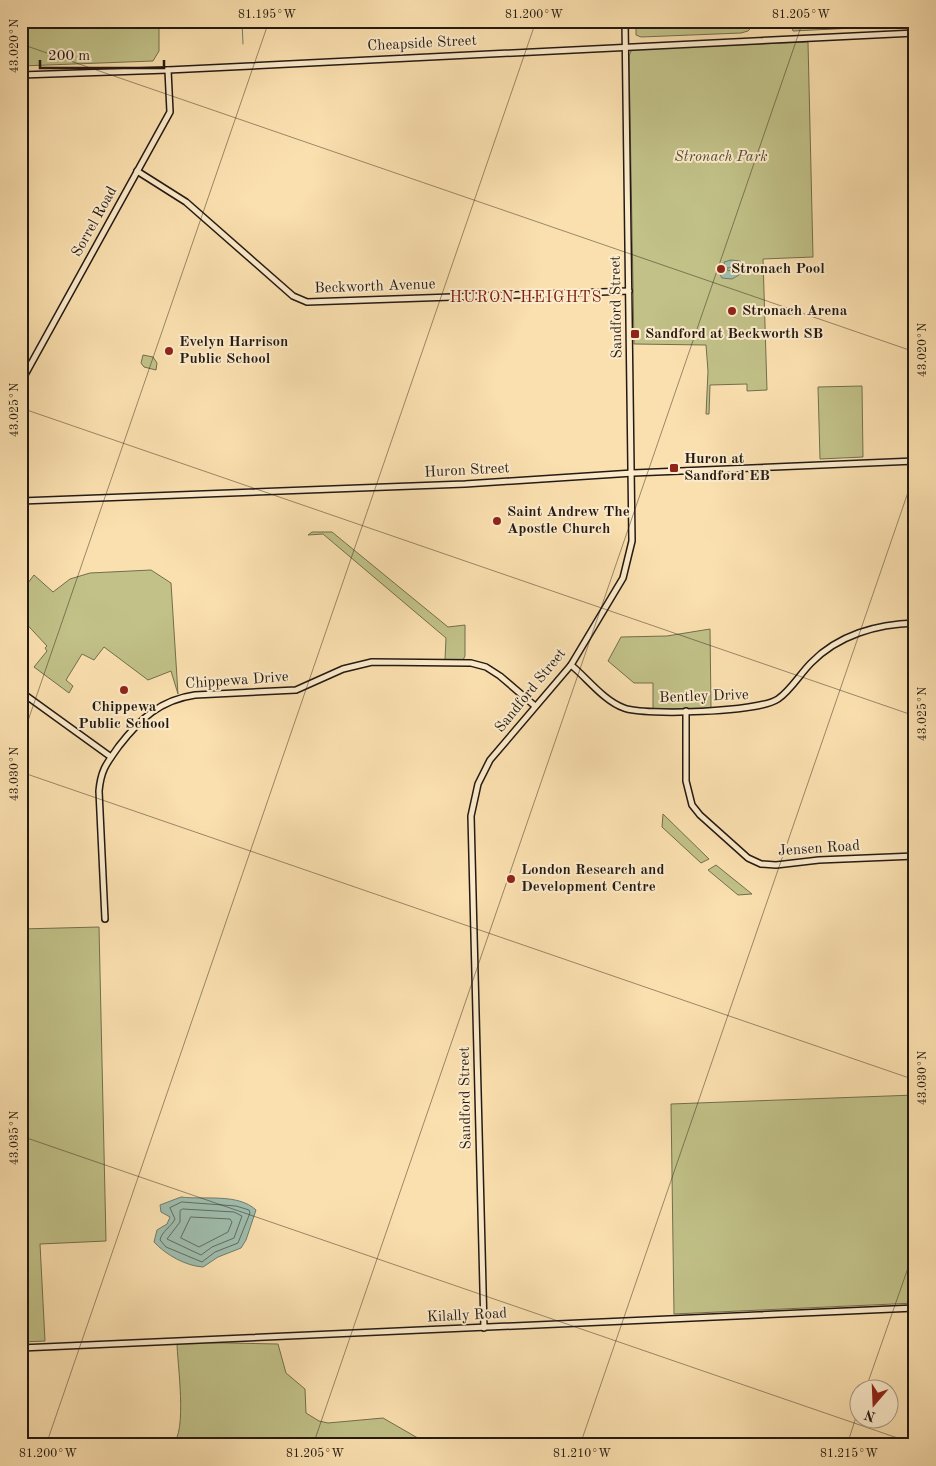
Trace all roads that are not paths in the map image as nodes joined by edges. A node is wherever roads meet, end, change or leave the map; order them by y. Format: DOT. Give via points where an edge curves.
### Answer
graph roads {
  1 [pos="625,21"];
  2 [pos="915,33"];
  3 [pos="626,46"];
  4 [pos="168,70"];
  5 [pos="21,75"];
  6 [pos="137,171"];
  7 [pos="629,292"];
  8 [pos="21,382"];
  9 [pos="915,461"];
  10 [pos="633,473"];
  11 [pos="21,501"];
  12 [pos="915,623"];
  13 [pos="571,664"];
  14 [pos="21,692"];
  15 [pos="535,706"];
  16 [pos="686,711"];
  17 [pos="111,757"];
  18 [pos="915,856"];
  19 [pos="105,919"];
  20 [pos="915,1308"];
  21 [pos="484,1328"];
  22 [pos="21,1348"];
  1 -- 3 [label="street, Sandford Street"];
  2 -- 3 [label="street, Cheapside Street"];
  3 -- 4 [label="street, Cheapside Street"];
  3 -- 7 [label="street, Sandford Street"];
  4 -- 5 [label="street, Cheapside Street"];
  4 -- 6 [label="street, Sorrel Road" via="170,112"];
  6 -- 7 [label="street, Beckworth Avenue" via="186,202 293,296 307,302"];
  6 -- 8 [label="street, Sorrel Road"];
  7 -- 10 [label="street, Sandford Street"];
  9 -- 10 [label="street, Huron Street"];
  10 -- 11 [label="street, Huron Street" via="465,484"];
  10 -- 13 [label="street, Sandford Street" via="632,541 623,578"];
  12 -- 16 [label="street, Bentley Drive" via="874,627 824,651 785,694 770,704 740,710"];
  13 -- 15 [label="street, Sandford Street"];
  13 -- 16 [label="street, Bentley Drive" via="622,708"];
  14 -- 17 [label="street"];
  15 -- 17 [label="street, Chippewa Drive" via="486,667 471,663 372,662 343,669 296,690 178,698 146,715"];
  15 -- 21 [label="street, Sandford Street" via="490,760 478,784 471,816"];
  16 -- 18 [label="street, Jensen Road" via="686,781 692,804 748,858 761,864 776,865"];
  17 -- 19 [label="street, Chippewa Drive" via="100,774 99,791"];
  20 -- 21 [label="street, Kilally Road"];
  21 -- 22 [label="street, Kilally Road"];
}
